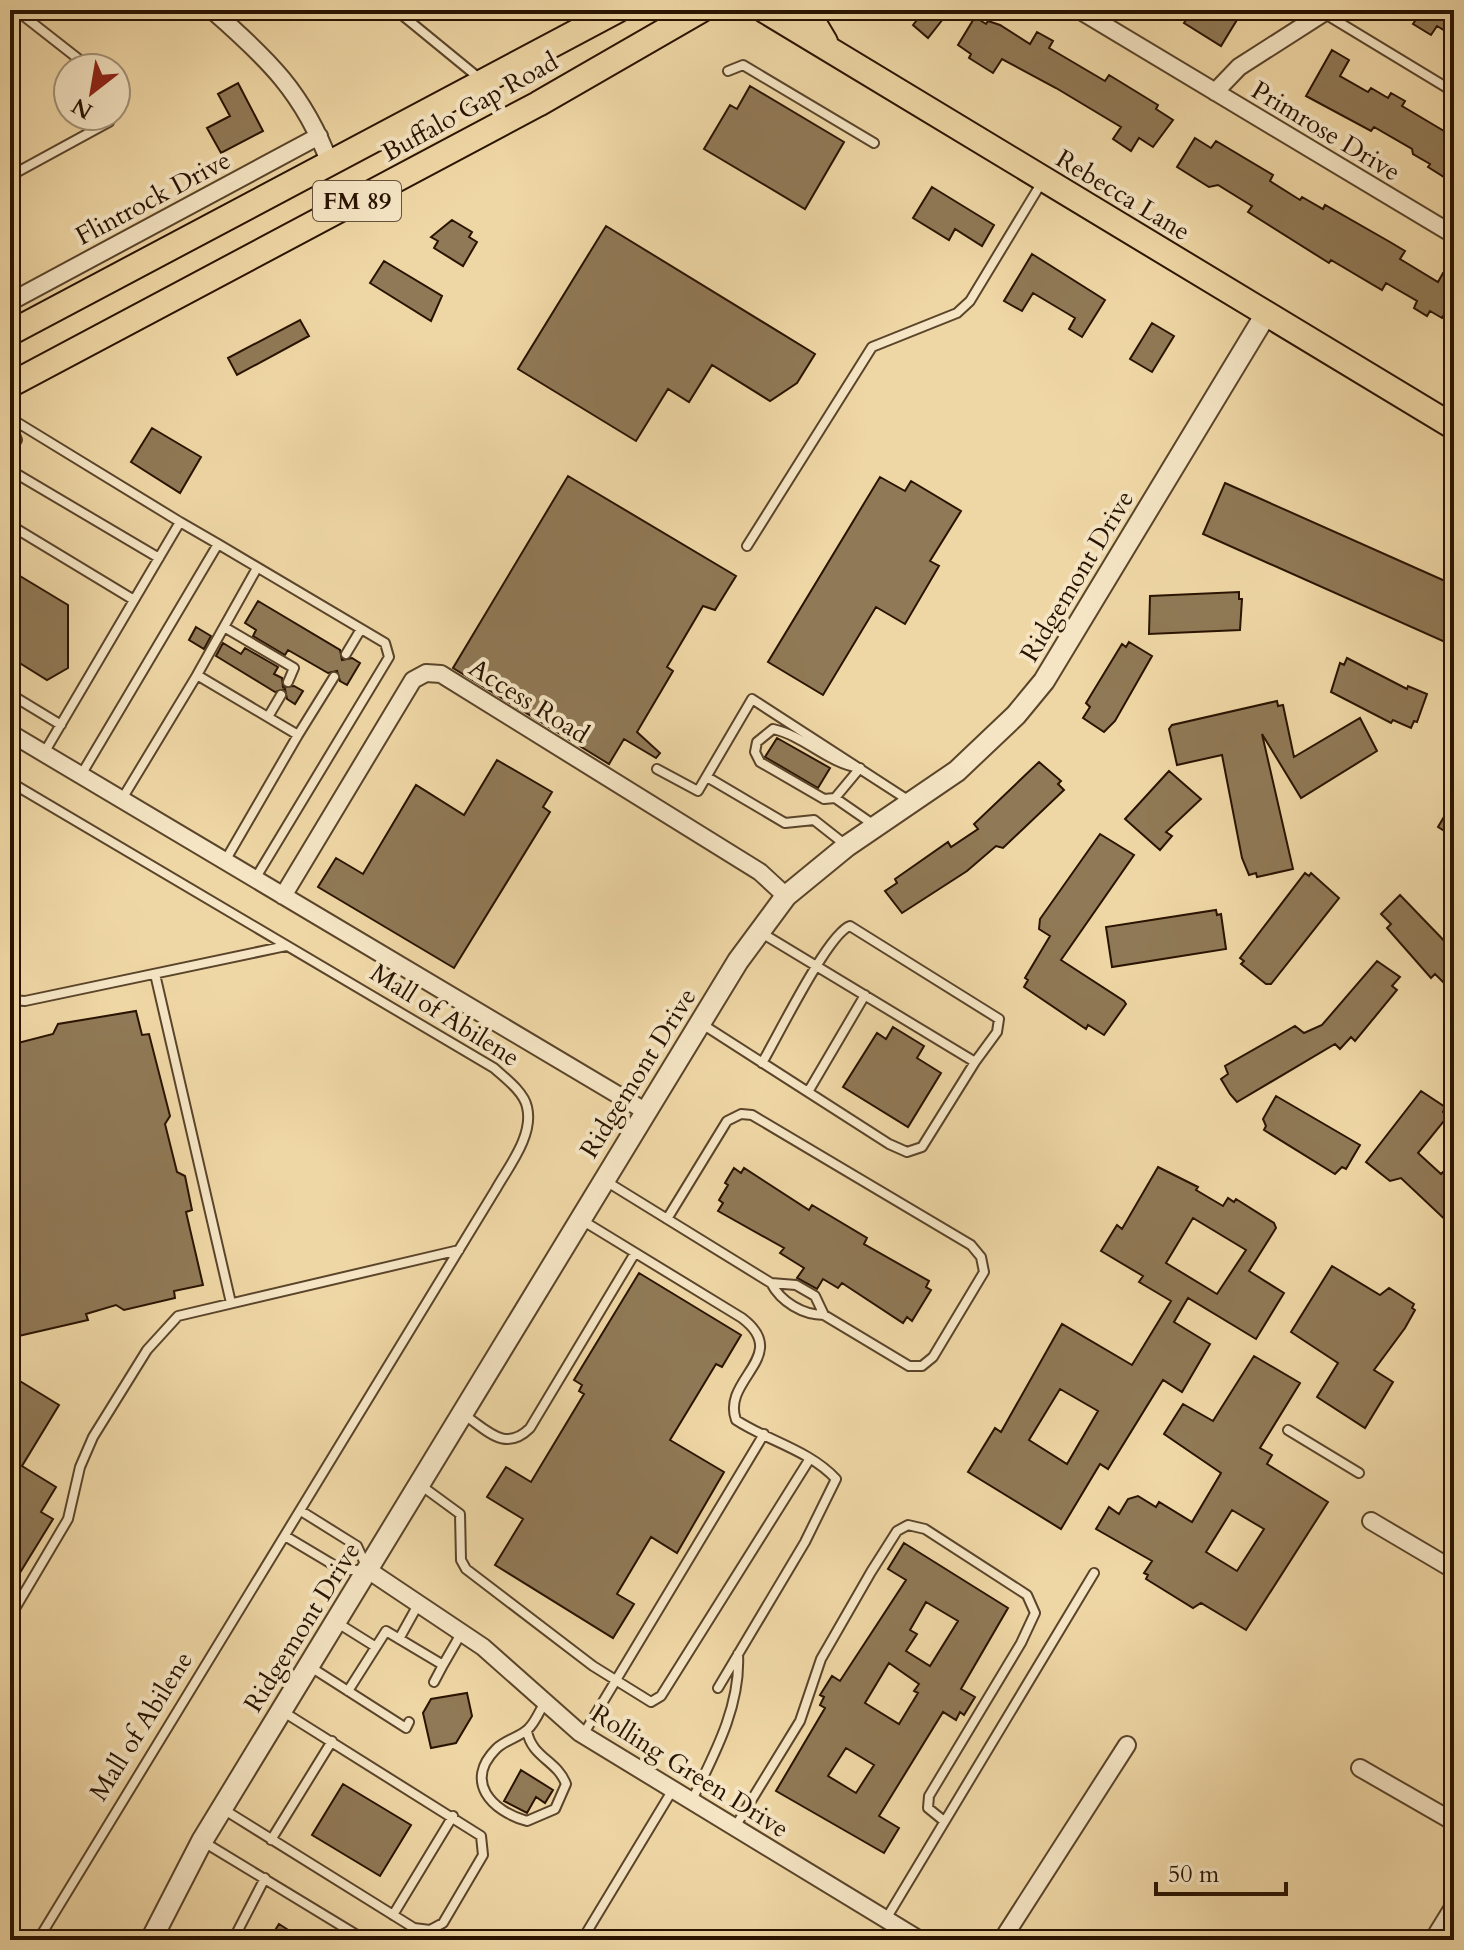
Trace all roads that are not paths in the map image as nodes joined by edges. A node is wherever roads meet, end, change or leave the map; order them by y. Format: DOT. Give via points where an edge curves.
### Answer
graph roads {
  1 [pos="16,10"];
  2 [pos="212,10"];
  3 [pos="396,10"];
  4 [pos="618,10"];
  5 [pos="701,10"];
  6 [pos="764,10"];
  7 [pos="806,10"];
  8 [pos="1079,10"];
  9 [pos="1323,11"];
  10 [pos="70,52"];
  11 [pos="835,53"];
  12 [pos="728,71"];
  13 [pos="483,83"];
  14 [pos="1215,92"];
  15 [pos="1454,92"];
  16 [pos="91,132"];
  17 [pos="319,136"];
  18 [pos="874,143"];
  19 [pos="330,164"];
  20 [pos="10,176"];
  21 [pos="1044,179"];
  22 [pos="1454,235"];
  23 [pos="10,302"];
  24 [pos="1266,314"];
  25 [pos="10,333"];
  26 [pos="10,385"];
  27 [pos="10,419"];
  28 [pos="1454,427"];
  29 [pos="10,450"];
  30 [pos="10,470"];
  31 [pos="180,522"];
  32 [pos="10,525"];
  33 [pos="218,544"];
  34 [pos="747,546"];
  35 [pos="159,558"];
  36 [pos="257,568"];
  37 [pos="134,600"];
  38 [pos="224,627"];
  39 [pos="361,629"];
  40 [pos="346,654"];
  41 [pos="197,675"];
  42 [pos="334,677"];
  43 [pos="288,682"];
  44 [pos="10,694"];
  45 [pos="281,695"];
  46 [pos="268,717"];
  47 [pos="61,725"];
  48 [pos="10,733"];
  49 [pos="298,735"];
  50 [pos="44,753"];
  51 [pos="860,768"];
  52 [pos="657,769"];
  53 [pos="81,775"];
  54 [pos="707,777"];
  55 [pos="10,782"];
  56 [pos="835,798"];
  57 [pos="122,799"];
  58 [pos="912,802"];
  59 [pos="875,827"];
  60 [pos="847,846"];
  61 [pos="225,861"];
  62 [pos="254,879"];
  63 [pos="283,896"];
  64 [pos="786,896"];
  65 [pos="759,931"];
  66 [pos="286,946"];
  67 [pos="817,966"];
  68 [pos="155,974"];
  69 [pos="865,995"];
  70 [pos="10,1000"];
  71 [pos="699,1023"];
  72 [pos="975,1062"];
  73 [pos="762,1063"];
  74 [pos="808,1092"];
  75 [pos="645,1111"];
  76 [pos="603,1180"];
  77 [pos="580,1219"];
  78 [pos="667,1219"];
  79 [pos="459,1250"];
  80 [pos="635,1253"];
  81 [pos="771,1283"];
  82 [pos="231,1303"];
  83 [pos="824,1315"];
  84 [pos="462,1413"];
  85 [pos="1288,1430"];
  86 [pos="764,1434"];
  87 [pos="809,1460"];
  88 [pos="1359,1473"];
  89 [pos="419,1484"];
  90 [pos="301,1511"];
  91 [pos="1371,1521"];
  92 [pos="285,1536"];
  93 [pos="368,1570"];
  94 [pos="1454,1570"];
  95 [pos="1094,1573"];
  96 [pos="419,1603"];
  97 [pos="10,1617"];
  98 [pos="336,1622"];
  99 [pos="462,1632"];
  100 [pos="399,1639"];
  101 [pos="376,1647"];
  102 [pos="738,1654"];
  103 [pos="443,1665"];
  104 [pos="309,1666"];
  105 [pos="434,1682"];
  106 [pos="616,1682"];
  107 [pos="718,1688"];
  108 [pos="348,1691"];
  109 [pos="546,1701"];
  110 [pos="281,1710"];
  111 [pos="409,1722"];
  112 [pos="527,1731"];
  113 [pos="583,1735"];
  114 [pos="332,1741"];
  115 [pos="1127,1745"];
  116 [pos="1360,1768"];
  117 [pos="672,1791"];
  118 [pos="691,1802"];
  119 [pos="222,1808"];
  120 [pos="453,1816"];
  121 [pos="944,1821"];
  122 [pos="1454,1822"];
  123 [pos="734,1828"];
  124 [pos="271,1840"];
  125 [pos="202,1841"];
  126 [pos="265,1878"];
  127 [pos="1454,1906"];
  128 [pos="393,1915"];
  129 [pos="886,1919"];
  130 [pos="38,1940"];
  131 [pos="151,1940"];
  132 [pos="233,1940"];
  133 [pos="365,1940"];
  134 [pos="582,1940"];
  135 [pos="920,1940"];
  136 [pos="1002,1940"];
  137 [pos="1433,1940"];
  1 -- 10 [label="lane"];
  2 -- 17 [label="street" via="268,59"];
  3 -- 13 [label="lane"];
  4 -- 13 [label="main road, Buffalo Gap Road / FM 89"];
  5 -- 26 [label="main road, Buffalo Gap Road / FM 89" via="538,104"];
  6 -- 11 [label="main road, Rebecca Lane"];
  7 -- 11 [label="main road" via="816,32"];
  8 -- 14 [label="street, Primrose Drive"];
  9 -- 14 [label="street" via="1239,67"];
  9 -- 15 [label="lane"];
  11 -- 21 [label="main road, Rebecca Lane"];
  12 -- 18 [label="lane" via="743,65"];
  13 -- 19 [label="main road, Buffalo Gap Road / FM 89"];
  14 -- 22 [label="street, Primrose Drive"];
  16 -- 20 [label="lane"];
  17 -- 19 [label="street"];
  17 -- 23 [label="street, Flintrock Drive"];
  19 -- 25 [label="main road, Buffalo Gap Road / FM 89"];
  21 -- 24 [label="main road, Rebecca Lane"];
  21 -- 34 [label="lane" via="970,301 957,313 872,347"];
  24 -- 28 [label="main road, Rebecca Lane"];
  24 -- 58 [label="street, Ridgemont Drive" via="1044,681 979,752"];
  27 -- 29 [label="lane" via="17,431"];
  27 -- 31 [label="lane"];
  30 -- 35 [label="lane"];
  31 -- 33 [label="lane"];
  31 -- 35 [label="lane"];
  32 -- 37 [label="lane"];
  33 -- 36 [label="lane"];
  33 -- 53 [label="lane"];
  35 -- 37 [label="lane"];
  36 -- 38 [label="lane"];
  36 -- 39 [label="lane"];
  37 -- 47 [label="lane"];
  38 -- 41 [label="lane"];
  38 -- 43 [label="lane" via="294,668"];
  39 -- 40 [label="lane"];
  39 -- 62 [label="lane" via="385,643 389,657"];
  41 -- 46 [label="lane"];
  41 -- 57 [label="lane"];
  42 -- 49 [label="lane"];
  44 -- 47 [label="lane"];
  45 -- 46 [label="lane"];
  46 -- 49 [label="lane"];
  47 -- 50 [label="lane"];
  48 -- 50 [label="street, Mall of Abilene"];
  49 -- 61 [label="lane"];
  50 -- 53 [label="street, Mall of Abilene"];
  51 -- 54 [label="lane" via="752,699"];
  51 -- 56 [label="lane"];
  51 -- 56 [label="lane" via="843,765 788,732 773,729 757,742 760,762 824,799"];
  51 -- 58 [label="lane"];
  52 -- 54 [label="lane" via="698,791"];
  53 -- 57 [label="street, Mall of Abilene"];
  54 -- 60 [label="lane" via="785,823 814,820"];
  55 -- 66 [label="lane, Mall of Abilene"];
  56 -- 59 [label="lane"];
  57 -- 61 [label="street, Mall of Abilene"];
  58 -- 59 [label="street, Ridgemont Drive"];
  59 -- 60 [label="street, Ridgemont Drive"];
  60 -- 64 [label="street, Ridgemont Drive"];
  61 -- 62 [label="street, Mall of Abilene"];
  62 -- 63 [label="street, Mall of Abilene"];
  63 -- 64 [label="street, Access Road" via="413,680 426,673 441,674 760,872"];
  63 -- 75 [label="street, Mall of Abilene"];
  64 -- 65 [label="street, Ridgemont Drive"];
  65 -- 67 [label="lane"];
  65 -- 71 [label="street, Ridgemont Drive"];
  66 -- 68 [label="lane"];
  66 -- 79 [label="lane, Mall of Abilene" via="494,1068 527,1106 525,1137"];
  67 -- 69 [label="lane"];
  67 -- 72 [label="lane" via="838,933 858,928 999,1019 997,1032"];
  67 -- 73 [label="lane"];
  68 -- 70 [label="lane"];
  68 -- 82 [label="lane"];
  69 -- 72 [label="lane"];
  69 -- 74 [label="lane"];
  71 -- 73 [label="lane"];
  71 -- 75 [label="street, Ridgemont Drive"];
  72 -- 74 [label="lane" via="916,1151 889,1144"];
  73 -- 74 [label="lane"];
  75 -- 76 [label="street, Ridgemont Drive"];
  76 -- 77 [label="street, Ridgemont Drive"];
  76 -- 78 [label="lane"];
  77 -- 80 [label="lane"];
  77 -- 84 [label="street, Ridgemont Drive"];
  78 -- 81 [label="lane"];
  78 -- 83 [label="lane" via="727,1121 752,1115 971,1245 983,1264 974,1292 922,1366 909,1366"];
  79 -- 82 [label="lane"];
  79 -- 90 [label="lane, Mall of Abilene"];
  80 -- 84 [label="lane" via="519,1439 496,1436"];
  80 -- 86 [label="lane" via="757,1331 760,1351 732,1410 736,1420"];
  81 -- 83 [label="lane" via="779,1297 809,1315"];
  81 -- 83 [label="lane" via="796,1285 815,1296"];
  82 -- 97 [label="lane" via="178,1316 147,1350 93,1437 68,1519"];
  84 -- 89 [label="street, Ridgemont Drive"];
  85 -- 88 [label="lane"];
  86 -- 87 [label="lane"];
  86 -- 106 [label="lane"];
  87 -- 102 [label="lane" via="833,1475 836,1485"];
  87 -- 106 [label="lane" via="661,1696 651,1702"];
  89 -- 93 [label="street, Ridgemont Drive"];
  89 -- 106 [label="lane" via="460,1514 466,1569"];
  90 -- 92 [label="lane, Mall of Abilene"];
  90 -- 93 [label="lane" via="357,1546"];
  91 -- 94 [label="street"];
  92 -- 93 [label="lane" via="342,1570"];
  92 -- 130 [label="lane, Mall of Abilene"];
  93 -- 96 [label="street, Rolling Green Drive"];
  93 -- 98 [label="street, Ridgemont Drive"];
  95 -- 121 [label="lane"];
  96 -- 99 [label="street, Rolling Green Drive"];
  96 -- 100 [label="lane"];
  98 -- 101 [label="lane"];
  98 -- 104 [label="street, Ridgemont Drive"];
  99 -- 103 [label="lane"];
  99 -- 109 [label="street, Rolling Green Drive"];
  100 -- 101 [label="lane" via="386,1631"];
  100 -- 103 [label="lane"];
  101 -- 108 [label="lane"];
  102 -- 107 [label="lane"];
  102 -- 118 [label="lane" via="733,1705"];
  103 -- 105 [label="lane"];
  104 -- 108 [label="lane"];
  104 -- 110 [label="street, Ridgemont Drive"];
  106 -- 113 [label="lane"];
  108 -- 111 [label="lane" via="406,1728"];
  109 -- 112 [label="lane"];
  109 -- 113 [label="street, Rolling Green Drive"];
  110 -- 114 [label="lane"];
  110 -- 119 [label="street, Ridgemont Drive"];
  112 -- 112 [label="lane" via="497,1748 480,1778 485,1796 527,1821 555,1809 566,1784 558,1769 534,1751"];
  113 -- 117 [label="street, Rolling Green Drive"];
  114 -- 120 [label="lane"];
  114 -- 124 [label="lane"];
  115 -- 136 [label="street"];
  116 -- 122 [label="street"];
  117 -- 118 [label="street, Rolling Green Drive"];
  117 -- 134 [label="lane"];
  118 -- 123 [label="street, Rolling Green Drive"];
  119 -- 124 [label="lane"];
  119 -- 125 [label="street, Ridgemont Drive"];
  120 -- 128 [label="lane"];
  120 -- 128 [label="lane" via="481,1836 483,1855 448,1915 437,1928 425,1931"];
  121 -- 123 [label="lane" via="928,1808 929,1796 1035,1613 1027,1595 925,1529 908,1525 897,1531 821,1659 800,1721"];
  121 -- 129 [label="lane"];
  123 -- 129 [label="street, Rolling Green Drive"];
  124 -- 128 [label="lane"];
  125 -- 126 [label="lane"];
  125 -- 131 [label="street, Ridgemont Drive"];
  126 -- 132 [label="lane"];
  126 -- 133 [label="lane"];
  127 -- 137 [label="street"];
  129 -- 135 [label="street, Rolling Green Drive"];
}
